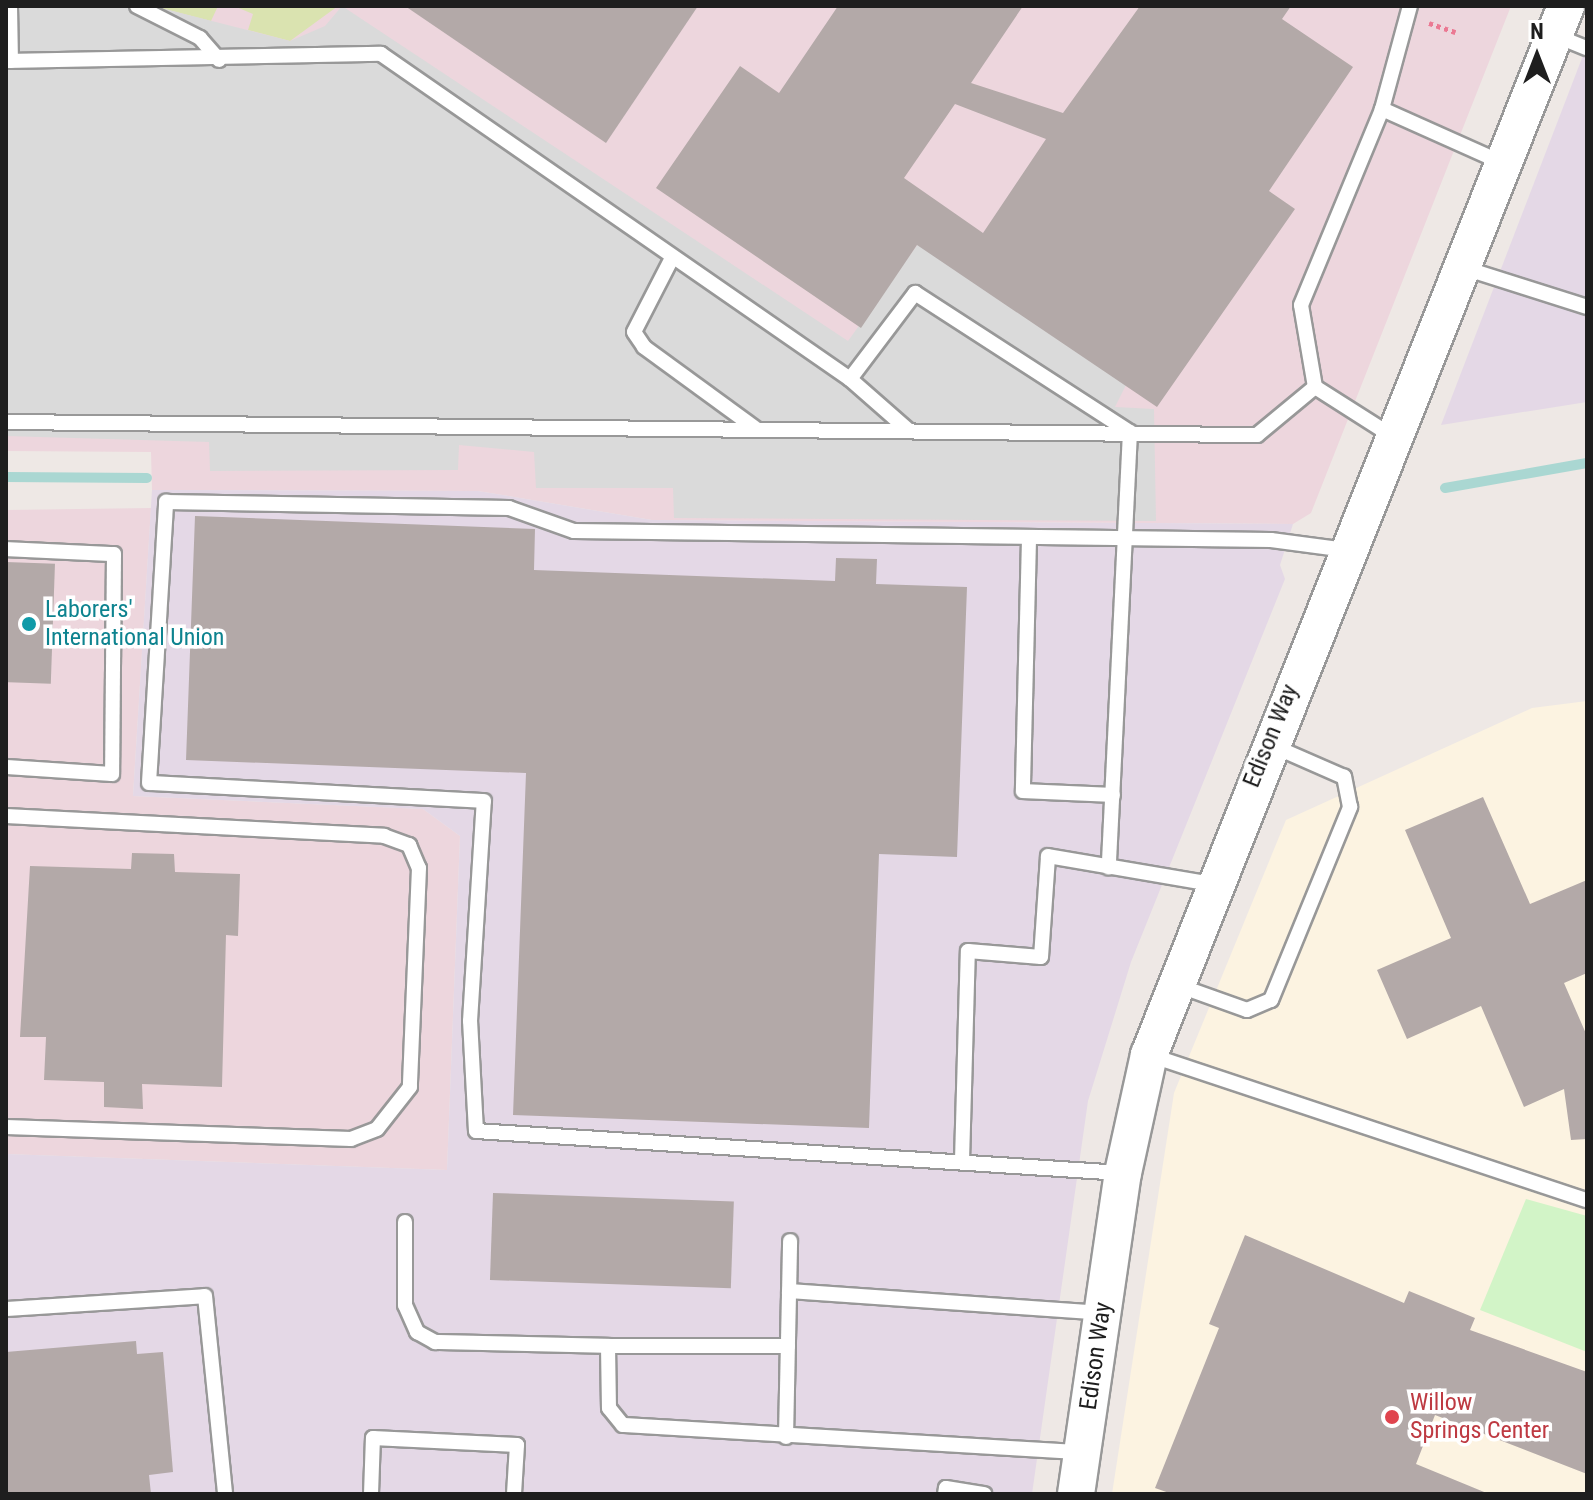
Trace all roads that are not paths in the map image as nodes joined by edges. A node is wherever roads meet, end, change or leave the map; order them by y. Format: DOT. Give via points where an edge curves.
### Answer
graph roads {
  1 [pos="10,6"];
  2 [pos="137,6"];
  3 [pos="1410,6"];
  4 [pos="1569,30"];
  5 [pos="219,60"];
  6 [pos="9,61"];
  7 [pos="1382,109"];
  8 [pos="1503,163"];
  9 [pos="672,258"];
  10 [pos="1461,267"];
  11 [pos="1587,307"];
  12 [pos="850,379"];
  13 [pos="1315,387"];
  14 [pos="6,422"];
  15 [pos="755,428"];
  16 [pos="908,430"];
  17 [pos="1130,432"];
  18 [pos="1392,436"];
  19 [pos="1029,539"];
  20 [pos="1128,540"];
  21 [pos="6,549"];
  22 [pos="1346,550"];
  23 [pos="1268,744"];
  24 [pos="6,767"];
  25 [pos="1113,795"];
  26 [pos="6,816"];
  27 [pos="1109,867"];
  28 [pos="1211,884"];
  29 [pos="1173,984"];
  30 [pos="1149,1055"];
  31 [pos="6,1127"];
  32 [pos="962,1161"];
  33 [pos="1123,1173"];
  34 [pos="1587,1200"];
  35 [pos="405,1222"];
  36 [pos="790,1241"];
  37 [pos="789,1291"];
  38 [pos="6,1309"];
  39 [pos="1102,1313"];
  40 [pos="608,1346"];
  41 [pos="788,1346"];
  42 [pos="786,1437"];
  43 [pos="1082,1452"];
  44 [pos="225,1494"];
  45 [pos="371,1494"];
  46 [pos="514,1494"];
  47 [pos="945,1494"];
  48 [pos="985,1494"];
  49 [pos="1076,1494"];
  1 -- 6 [label="lane"];
  2 -- 5 [label="lane" via="200,38"];
  3 -- 7 [label="lane"];
  4 -- 8 [label="street, Edison Way"];
  5 -- 6 [label="lane"];
  5 -- 9 [label="lane" via="381,54"];
  7 -- 8 [label="lane"];
  7 -- 13 [label="lane" via="1301,305"];
  8 -- 10 [label="street, Edison Way"];
  9 -- 12 [label="lane"];
  9 -- 15 [label="lane" via="634,332 644,347"];
  10 -- 11 [label="lane"];
  10 -- 18 [label="street, Edison Way"];
  12 -- 16 [label="lane"];
  12 -- 17 [label="lane" via="915,293"];
  13 -- 17 [label="lane" via="1257,435"];
  13 -- 18 [label="lane"];
  14 -- 15 [label="lane"];
  15 -- 16 [label="lane"];
  16 -- 17 [label="lane"];
  17 -- 20 [label="lane"];
  18 -- 22 [label="street, Edison Way"];
  19 -- 20 [label="lane"];
  19 -- 25 [label="lane" via="1023,791"];
  19 -- 32 [label="lane" via="574,531 509,508 166,502 149,783 484,801 470,1021 476,1131"];
  20 -- 22 [label="lane" via="1271,540"];
  20 -- 25 [label="lane"];
  21 -- 24 [label="lane" via="114,554 112,774"];
  22 -- 23 [label="street, Edison Way"];
  23 -- 28 [label="street, Edison Way"];
  23 -- 29 [label="lane" via="1344,777 1350,807 1271,1000 1247,1010"];
  25 -- 27 [label="lane"];
  26 -- 31 [label="lane" via="384,836 409,845 419,868 410,1087 377,1129 351,1139"];
  27 -- 28 [label="lane"];
  27 -- 32 [label="lane" via="1048,856 1041,957 968,951"];
  28 -- 29 [label="street, Edison Way"];
  29 -- 30 [label="street, Edison Way"];
  30 -- 33 [label="street, Edison Way"];
  30 -- 34 [label="lane"];
  32 -- 33 [label="lane"];
  33 -- 39 [label="street, Edison Way"];
  35 -- 40 [label="lane" via="405,1305 417,1332 435,1342"];
  36 -- 37 [label="lane"];
  37 -- 39 [label="lane" via="1023,1302"];
  37 -- 41 [label="lane"];
  38 -- 44 [label="lane" via="205,1296"];
  39 -- 43 [label="street, Edison Way"];
  40 -- 41 [label="lane"];
  40 -- 42 [label="lane" via="609,1408 623,1425"];
  41 -- 42 [label="lane"];
  42 -- 43 [label="lane"];
  43 -- 49 [label="street, Edison Way"];
  45 -- 46 [label="lane" via="373,1438 517,1445"];
  47 -- 48 [label="lane"];
}
